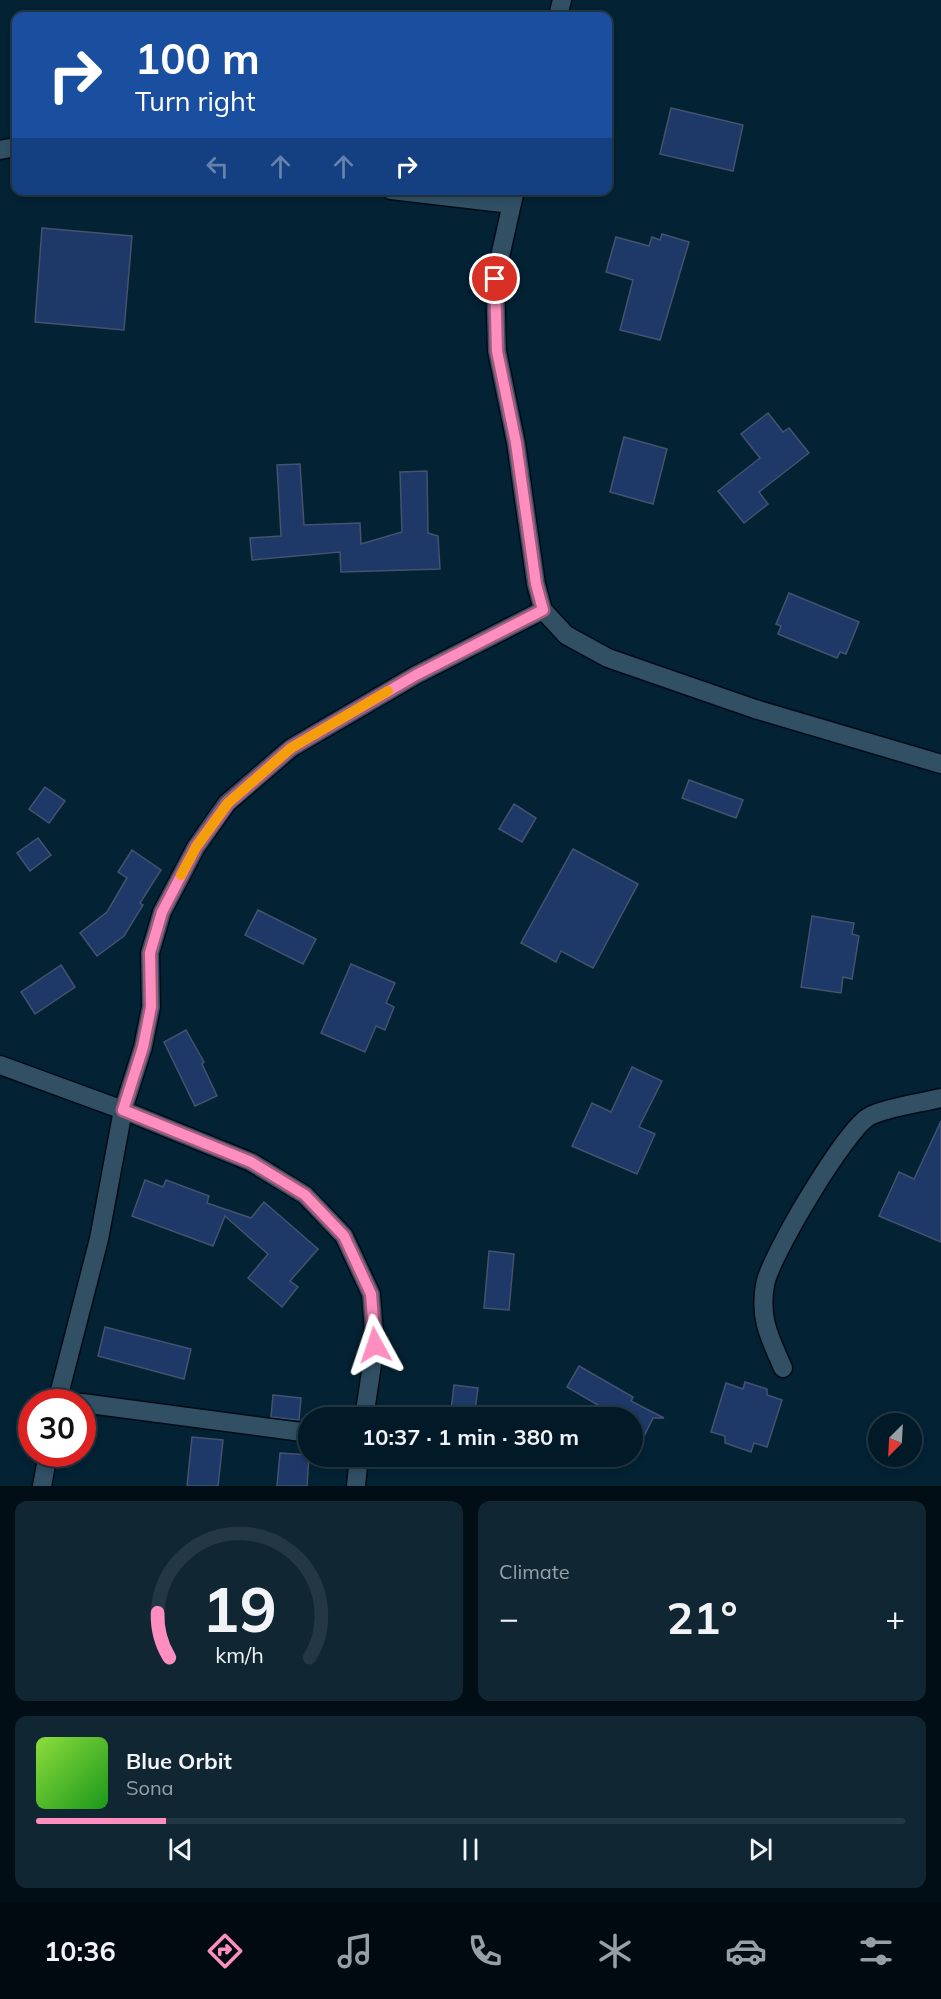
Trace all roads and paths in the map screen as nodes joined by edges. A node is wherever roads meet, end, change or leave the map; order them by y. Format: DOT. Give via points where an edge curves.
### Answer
graph roads {
  1 [pos="478,195"];
  2 [pos="513,197"];
  3 [pos="543,610"];
  4 [pos="941,764"];
  5 [pos="0,1065"];
  6 [pos="941,1098"];
  7 [pos="123,1110"];
  8 [pos="783,1368"];
  9 [pos="61,1389"];
  10 [pos="96,1405"];
  11 [pos="366,1407"];
  12 [pos="298,1432"];
  13 [pos="46,1467"];
  14 [pos="358,1467"];
  15 [pos="42,1486"];
  16 [pos="356,1486"];
  1 -- 2 [label="street"];
  2 -- 3 [label="street" via="495,279 497,351"];
  3 -- 4 [label="street" via="566,635 608,658 755,709"];
  3 -- 7 [label="street" via="416,675 291,748 228,803 196,847 162,912 150,953 151,1007"];
  5 -- 7 [label="street"];
  6 -- 8 [label="street" via="868,1116 834,1155 782,1243 765,1284 763,1323"];
  7 -- 9 [label="street" via="99,1239"];
  7 -- 11 [label="street" via="251,1162 305,1195 344,1236 371,1294 375,1345"];
  10 -- 12 [label="street"];
  13 -- 15 [label="street"];
  14 -- 16 [label="street"];
}
